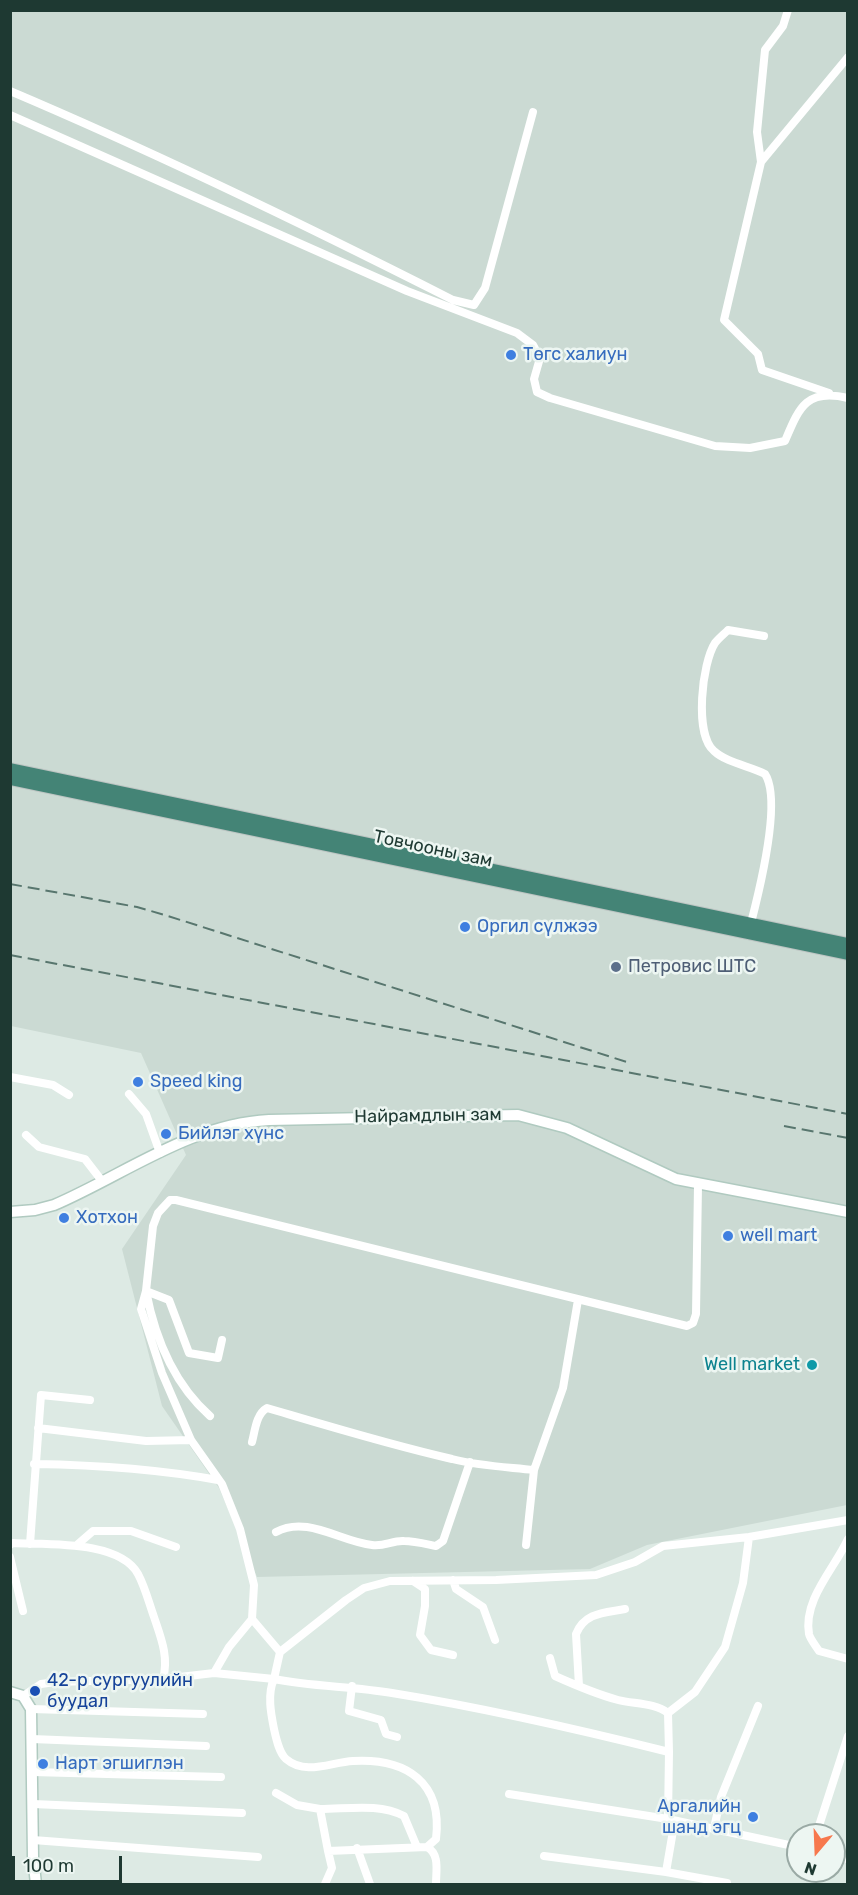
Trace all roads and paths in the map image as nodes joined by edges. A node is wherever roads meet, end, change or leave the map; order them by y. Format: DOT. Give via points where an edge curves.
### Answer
graph roads {
  1 [pos="788,10"];
  2 [pos="848,57"];
  3 [pos="10,92"];
  4 [pos="533,112"];
  5 [pos="10,115"];
  6 [pos="761,162"];
  7 [pos="834,394"];
  8 [pos="848,398"];
  9 [pos="764,636"];
  10 [pos="10,769"];
  11 [pos="10,779"];
  12 [pos="751,923"];
  13 [pos="848,944"];
  14 [pos="848,954"];
  15 [pos="10,1077"];
  16 [pos="129,1094"];
  17 [pos="69,1095"];
  18 [pos="26,1135"];
  19 [pos="160,1154"];
  20 [pos="102,1181"];
  21 [pos="698,1185"];
  22 [pos="10,1212"];
  23 [pos="848,1212"];
  24 [pos="146,1291"];
  25 [pos="578,1300"];
  26 [pos="222,1340"];
  27 [pos="90,1400"];
  28 [pos="210,1416"];
  29 [pos="38,1428"];
  30 [pos="191,1440"];
  31 [pos="252,1442"];
  32 [pos="470,1462"];
  33 [pos="34,1464"];
  34 [pos="534,1470"];
  35 [pos="218,1480"];
  36 [pos="848,1520"];
  37 [pos="276,1532"];
  38 [pos="749,1537"];
  39 [pos="848,1539"];
  40 [pos="30,1544"];
  41 [pos="78,1544"];
  42 [pos="10,1545"];
  43 [pos="526,1545"];
  44 [pos="176,1547"];
  45 [pos="10,1557"];
  46 [pos="413,1581"];
  47 [pos="453,1581"];
  48 [pos="625,1609"];
  49 [pos="23,1611"];
  50 [pos="252,1619"];
  51 [pos="495,1640"];
  52 [pos="280,1652"];
  53 [pos="453,1655"];
  54 [pos="550,1658"];
  55 [pos="848,1659"];
  56 [pos="214,1673"];
  57 [pos="163,1679"];
  58 [pos="274,1679"];
  59 [pos="352,1686"];
  60 [pos="579,1686"];
  61 [pos="10,1692"];
  62 [pos="23,1696"];
  63 [pos="758,1706"];
  64 [pos="31,1709"];
  65 [pos="668,1713"];
  66 [pos="203,1714"];
  67 [pos="848,1736"];
  68 [pos="397,1737"];
  69 [pos="32,1739"];
  70 [pos="206,1746"];
  71 [pos="669,1752"];
  72 [pos="32,1772"];
  73 [pos="221,1777"];
  74 [pos="276,1793"];
  75 [pos="509,1794"];
  76 [pos="33,1804"];
  77 [pos="320,1809"];
  78 [pos="242,1813"];
  79 [pos="668,1819"];
  80 [pos="820,1823"];
  81 [pos="714,1828"];
  82 [pos="33,1840"];
  83 [pos="786,1844"];
  84 [pos="417,1847"];
  85 [pos="427,1847"];
  86 [pos="357,1848"];
  87 [pos="328,1851"];
  88 [pos="544,1856"];
  89 [pos="258,1857"];
  90 [pos="666,1872"];
  91 [pos="727,1882"];
  92 [pos="36,1884"];
  93 [pos="325,1884"];
  94 [pos="370,1884"];
  95 [pos="436,1884"];
  1 -- 6 [label="street" via="783,26 765,50 757,132"];
  2 -- 6 [label="street"];
  3 -- 4 [label="street" via="141,147 275,209 453,300 474,305 485,288"];
  5 -- 7 [label="street" via="407,291 517,333 533,345 540,357 534,379 537,392 550,398 715,446 750,448 785,441 800,407 815,396"];
  6 -- 7 [label="street" via="724,320 758,354 762,370"];
  7 -- 8 [label="street"];
  9 -- 12 [label="street" via="729,630 715,644 703,700 702,723 714,752 765,774 771,788 769,829"];
  10 -- 12 [label="highway, Товчооны зам"];
  11 -- 14 [label="highway, Товчооны зам"];
  12 -- 13 [label="highway, Товчооны зам"];
  15 -- 17 [label="street" via="53,1085"];
  16 -- 19 [label="street" via="146,1114"];
  18 -- 20 [label="street" via="39,1147 85,1159"];
  19 -- 20 [label="main road, Найрамдлын зам"];
  19 -- 21 [label="main road, Найрамдлын зам" via="213,1130 257,1120 518,1115 567,1128 649,1169"];
  20 -- 22 [label="main road, Найрамдлын зам" via="44,1208"];
  21 -- 23 [label="main road, Найрамдлын зам"];
  21 -- 25 [label="street" via="693,1323 683,1326"];
  24 -- 25 [label="street" via="153,1227 158,1213 170,1200 176,1200"];
  24 -- 26 [label="street" via="169,1300 189,1353 218,1358"];
  24 -- 28 [label="street" via="175,1375 191,1399"];
  24 -- 30 [label="street" via="143,1316"];
  25 -- 34 [label="street" via="563,1388"];
  27 -- 29 [label="street" via="41,1395"];
  29 -- 30 [label="street" via="146,1442"];
  29 -- 33 [label="street"];
  30 -- 35 [label="street"];
  31 -- 32 [label="street" via="261,1412 267,1408 335,1430"];
  32 -- 34 [label="street"];
  32 -- 37 [label="street" via="444,1541 436,1546 401,1540 386,1546 370,1545 318,1528 282,1528"];
  33 -- 35 [label="street" via="165,1470"];
  33 -- 40 [label="street"];
  34 -- 43 [label="street"];
  35 -- 50 [label="street" via="240,1529 254,1585"];
  36 -- 38 [label="street"];
  38 -- 47 [label="street" via="663,1546 635,1562 596,1575"];
  38 -- 65 [label="street" via="743,1583 725,1647 695,1692"];
  39 -- 55 [label="street" via="819,1589 809,1635 819,1651"];
  40 -- 41 [label="street"];
  40 -- 42 [label="street"];
  41 -- 44 [label="street" via="93,1531 131,1531"];
  41 -- 57 [label="street" via="127,1560 137,1572 162,1642 166,1665"];
  45 -- 49 [label="street"];
  46 -- 47 [label="street"];
  46 -- 52 [label="street" via="390,1581 364,1588"];
  46 -- 53 [label="street" via="425,1589 420,1635 431,1650"];
  47 -- 51 [label="street" via="456,1589 483,1607"];
  48 -- 60 [label="street" via="594,1614 580,1626 576,1634"];
  50 -- 52 [label="street"];
  50 -- 56 [label="street"];
  52 -- 58 [label="street"];
  54 -- 60 [label="street" via="555,1676"];
  56 -- 57 [label="street"];
  56 -- 58 [label="street"];
  57 -- 62 [label="street" via="55,1682 41,1684"];
  58 -- 59 [label="street"];
  58 -- 85 [label="street" via="270,1697 283,1756 303,1767 370,1762 396,1766 416,1776 436,1808 436,1839"];
  59 -- 68 [label="street" via="350,1711 381,1720 386,1734"];
  59 -- 71 [label="street" via="584,1731"];
  60 -- 65 [label="street" via="619,1700 662,1708"];
  61 -- 62 [label="main road"];
  62 -- 64 [label="main road"];
  63 -- 81 [label="street" via="721,1797"];
  64 -- 66 [label="street"];
  64 -- 69 [label="main road"];
  65 -- 71 [label="street"];
  67 -- 80 [label="street"];
  69 -- 70 [label="street"];
  69 -- 72 [label="main road"];
  71 -- 79 [label="street"];
  72 -- 73 [label="street"];
  72 -- 76 [label="main road"];
  74 -- 77 [label="street" via="297,1805"];
  75 -- 79 [label="street"];
  76 -- 78 [label="street"];
  76 -- 82 [label="main road"];
  77 -- 84 [label="street" via="397,1812 404,1816"];
  77 -- 87 [label="street"];
  79 -- 81 [label="street"];
  79 -- 90 [label="street" via="674,1824"];
  81 -- 83 [label="street"];
  82 -- 89 [label="street"];
  82 -- 92 [label="main road"];
  84 -- 85 [label="street"];
  84 -- 86 [label="street"];
  85 -- 95 [label="street" via="435,1854"];
  86 -- 87 [label="street"];
  86 -- 94 [label="street"];
  87 -- 93 [label="street" via="332,1868"];
  88 -- 90 [label="street"];
  90 -- 91 [label="street"];
}
